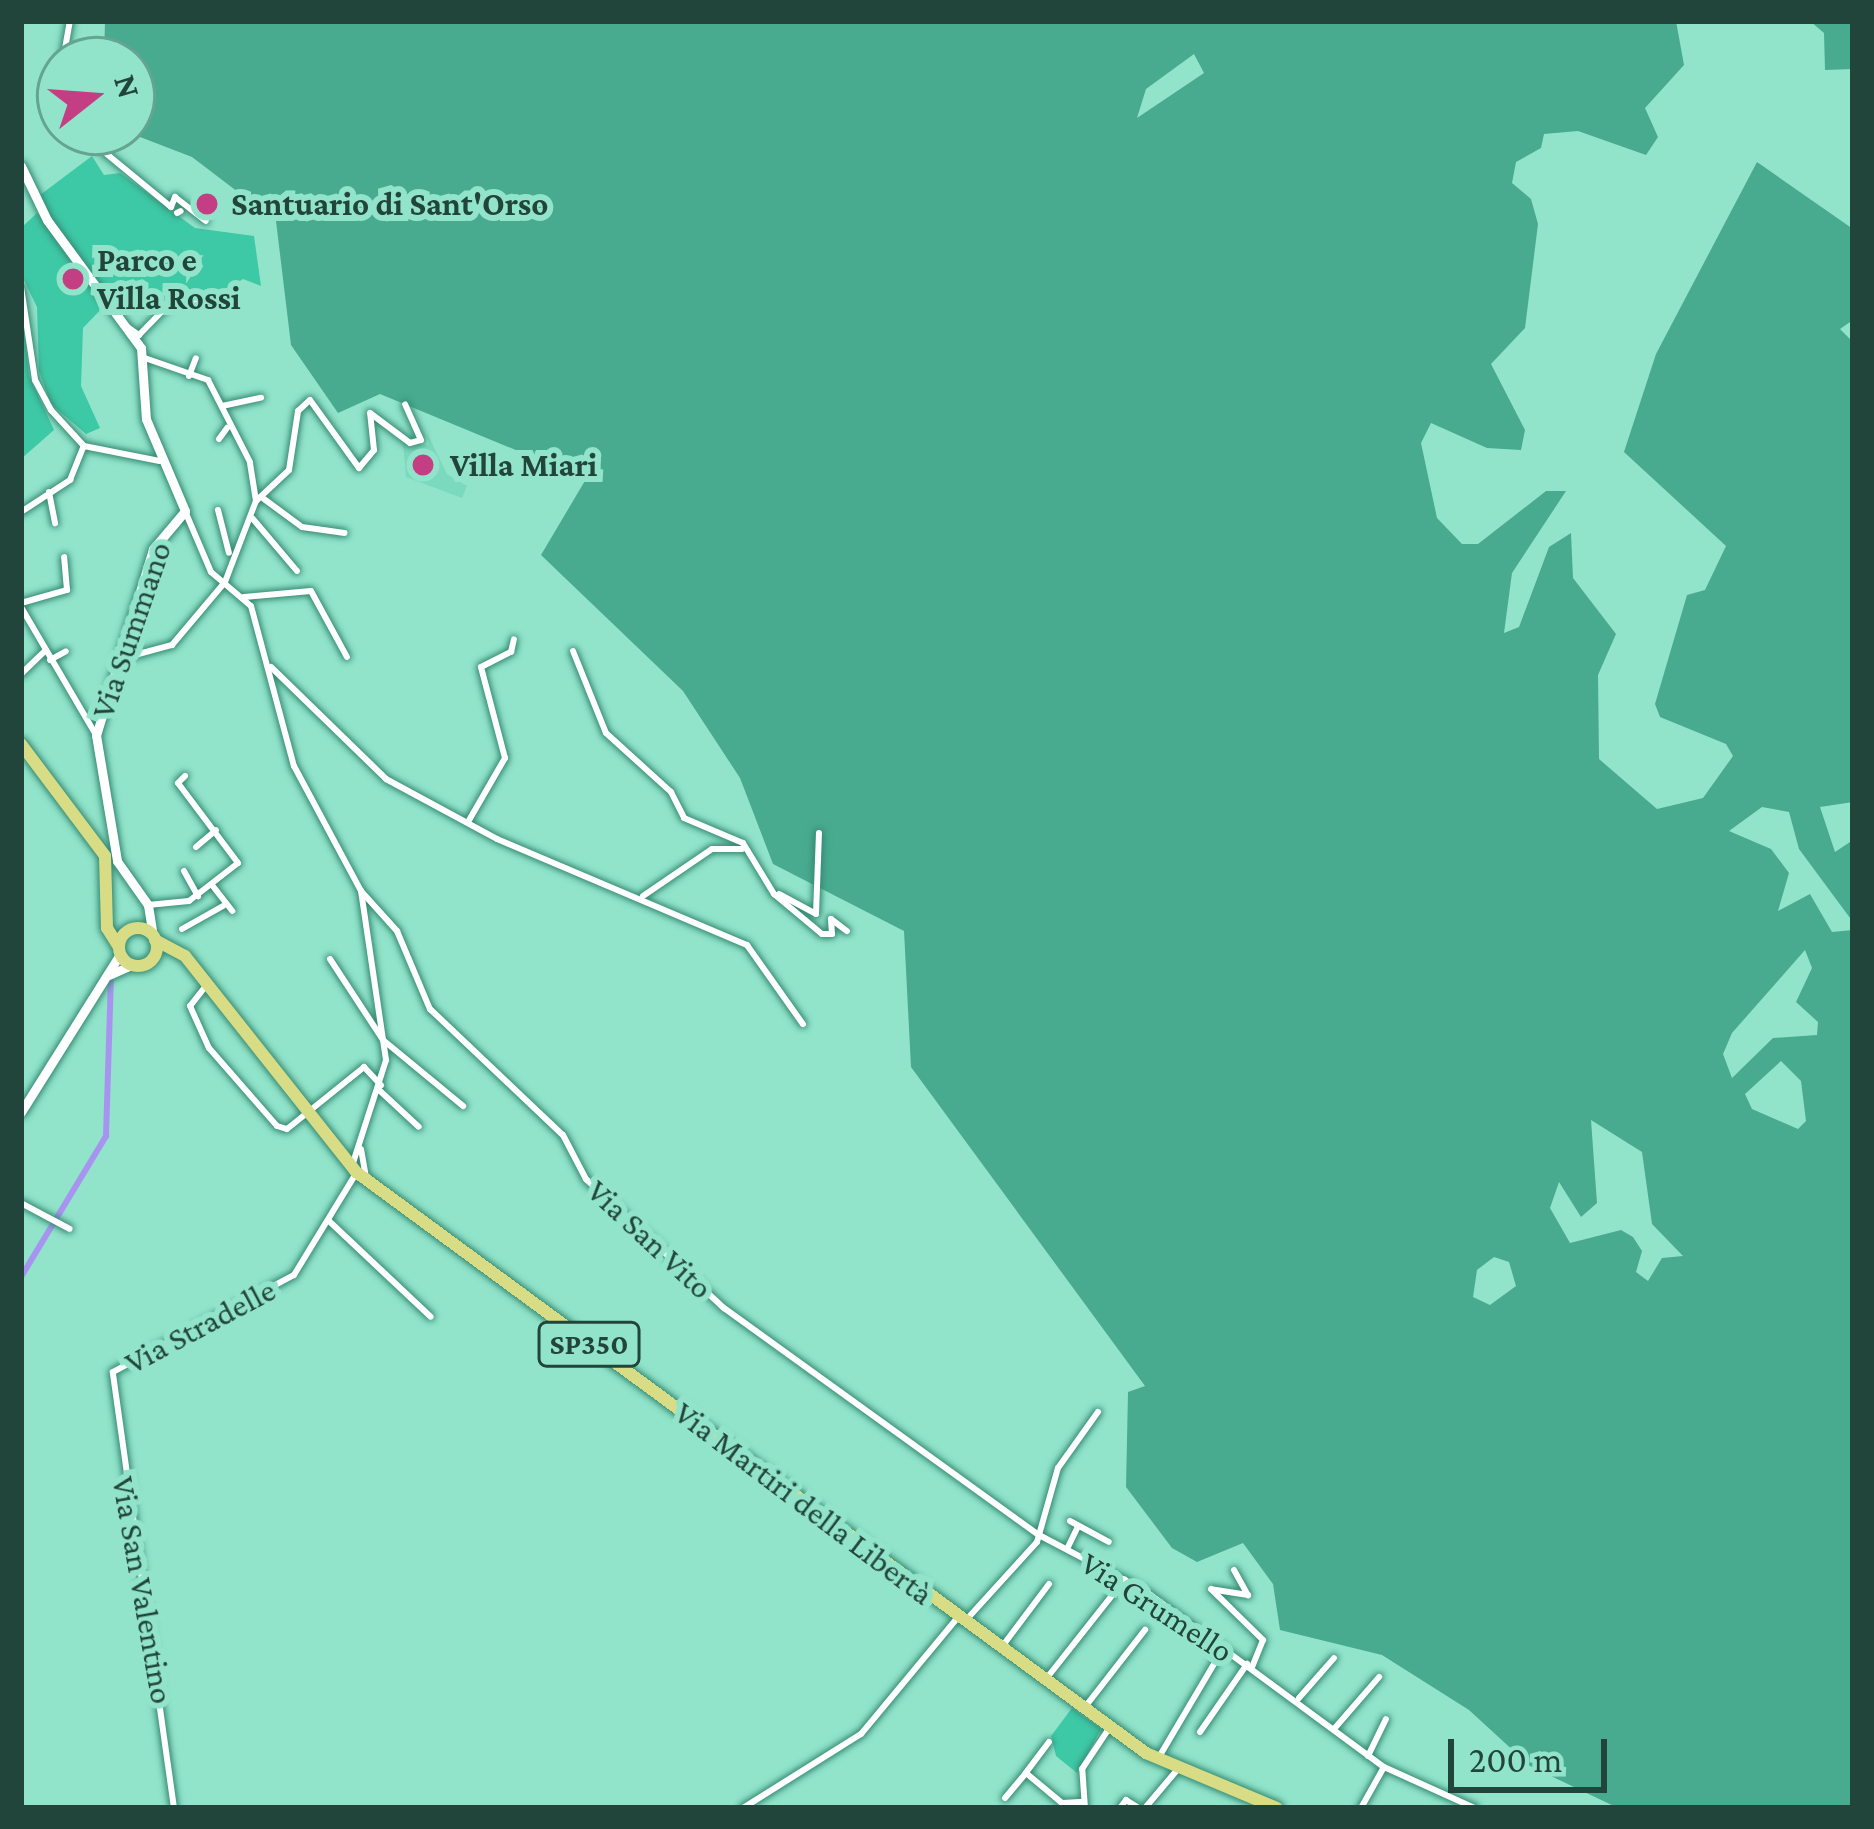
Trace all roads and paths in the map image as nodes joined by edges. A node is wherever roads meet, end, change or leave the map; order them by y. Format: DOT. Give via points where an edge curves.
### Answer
graph roads {
  1 [pos="109,156"];
  2 [pos="21,166"];
  3 [pos="206,221"];
  4 [pos="21,286"];
  5 [pos="196,303"];
  6 [pos="123,325"];
  7 [pos="145,358"];
  8 [pos="196,358"];
  9 [pos="189,376"];
  10 [pos="261,398"];
  11 [pos="405,404"];
  12 [pos="222,406"];
  13 [pos="227,428"];
  14 [pos="219,439"];
  15 [pos="84,446"];
  16 [pos="161,462"];
  17 [pos="49,492"];
  18 [pos="260,500"];
  19 [pos="218,510"];
  20 [pos="185,511"];
  21 [pos="21,512"];
  22 [pos="253,518"];
  23 [pos="55,523"];
  24 [pos="344,533"];
  25 [pos="230,556"];
  26 [pos="64,557"];
  27 [pos="297,571"];
  28 [pos="226,582"];
  29 [pos="244,597"];
  30 [pos="21,605"];
  31 [pos="514,640"];
  32 [pos="45,651"];
  33 [pos="66,651"];
  34 [pos="573,651"];
  35 [pos="347,657"];
  36 [pos="120,659"];
  37 [pos="50,660"];
  38 [pos="271,667"];
  39 [pos="21,674"];
  40 [pos="96,734"];
  41 [pos="21,744"];
  42 [pos="185,776"];
  43 [pos="468,822"];
  44 [pos="113,828"];
  45 [pos="216,830"];
  46 [pos="819,832"];
  47 [pos="90,833"];
  48 [pos="196,848"];
  49 [pos="742,849"];
  50 [pos="184,871"];
  51 [pos="767,883"];
  52 [pos="212,885"];
  53 [pos="361,891"];
  54 [pos="643,896"];
  55 [pos="195,897"];
  56 [pos="149,907"];
  57 [pos="106,913"];
  58 [pos="202,918"];
  59 [pos="182,928"];
  60 [pos="847,931"];
  61 [pos="145,934"];
  62 [pos="124,955"];
  63 [pos="331,959"];
  64 [pos="149,963"];
  65 [pos="193,966"];
  66 [pos="208,985"];
  67 [pos="803,1024"];
  68 [pos="386,1042"];
  69 [pos="380,1087"];
  70 [pos="463,1106"];
  71 [pos="21,1112"];
  72 [pos="308,1112"];
  73 [pos="419,1127"];
  74 [pos="361,1145"];
  75 [pos="337,1148"];
  76 [pos="358,1172"];
  77 [pos="21,1203"];
  78 [pos="328,1220"];
  79 [pos="70,1229"];
  80 [pos="431,1317"];
  81 [pos="113,1372"];
  82 [pos="1098,1412"];
  83 [pos="1039,1535"];
  84 [pos="1109,1542"];
  85 [pos="1067,1549"];
  86 [pos="1234,1570"];
  87 [pos="1125,1579"];
  88 [pos="1048,1584"];
  89 [pos="962,1620"];
  90 [pos="1145,1630"];
  91 [pos="1001,1648"];
  92 [pos="1222,1650"];
  93 [pos="1334,1658"];
  94 [pos="1249,1666"];
  95 [pos="1379,1677"];
  96 [pos="1046,1680"];
  97 [pos="1299,1698"];
  98 [pos="1084,1708"];
  99 [pos="1387,1719"];
  100 [pos="1110,1727"];
  101 [pos="1334,1729"];
  102 [pos="1200,1732"];
  103 [pos="1049,1742"];
  104 [pos="1368,1756"];
  105 [pos="1157,1760"];
  106 [pos="1384,1767"];
  107 [pos="1178,1768"];
  108 [pos="1026,1773"];
  109 [pos="1005,1798"];
  110 [pos="1084,1805"];
  111 [pos="1060,1806"];
  112 [pos="174,1808"];
  113 [pos="743,1808"];
  114 [pos="1120,1808"];
  115 [pos="1142,1808"];
  116 [pos="1277,1808"];
  117 [pos="1361,1808"];
  118 [pos="1475,1808"];
  1 -- 3 [label="street" via="177,212 175,196"];
  2 -- 6 [label="street"];
  4 -- 15 [label="street" via="41,397"];
  5 -- 6 [label="street" via="176,298 139,335"];
  6 -- 7 [label="street"];
  7 -- 9 [label="street"];
  7 -- 16 [label="street" via="146,418"];
  8 -- 9 [label="street"];
  9 -- 12 [label="street" via="208,380"];
  10 -- 12 [label="street"];
  11 -- 18 [label="street" via="421,440 410,443 370,413 374,449 358,468 310,400 298,411 289,470"];
  12 -- 13 [label="street"];
  13 -- 14 [label="street"];
  13 -- 18 [label="street" via="250,462"];
  15 -- 16 [label="street"];
  15 -- 17 [label="street" via="75,474"];
  16 -- 20 [label="street"];
  17 -- 21 [label="street"];
  17 -- 23 [label="street"];
  18 -- 22 [label="street"];
  18 -- 24 [label="street" via="302,527"];
  19 -- 25 [label="street"];
  20 -- 28 [label="street" via="211,572"];
  20 -- 36 [label="street, Via Summano" via="157,539"];
  22 -- 25 [label="street"];
  22 -- 27 [label="street"];
  25 -- 28 [label="street"];
  26 -- 30 [label="street" via="67,590"];
  28 -- 29 [label="street"];
  28 -- 36 [label="street" via="172,645"];
  29 -- 35 [label="street" via="311,591"];
  29 -- 38 [label="street, Via San Vito"];
  30 -- 32 [label="street"];
  31 -- 43 [label="street" via="481,667 505,758"];
  32 -- 37 [label="street"];
  32 -- 39 [label="street"];
  33 -- 37 [label="street"];
  34 -- 49 [label="street" via="616,746 671,792 684,818 736,837"];
  36 -- 40 [label="street, Via Summano"];
  37 -- 40 [label="street"];
  38 -- 43 [label="street" via="386,778"];
  38 -- 53 [label="street, Via San Vito" via="294,766"];
  40 -- 44 [label="street, Via Summano"];
  41 -- 47 [label="main road"];
  42 -- 45 [label="street" via="178,783"];
  43 -- 54 [label="street"];
  44 -- 47 [label="street"];
  44 -- 56 [label="street, Via Summano" via="119,867"];
  45 -- 48 [label="street"];
  45 -- 52 [label="street" via="239,860"];
  46 -- 51 [label="street" via="815,914"];
  47 -- 57 [label="main road" via="108,863"];
  49 -- 51 [label="street"];
  49 -- 54 [label="street" via="700,855"];
  50 -- 55 [label="street"];
  51 -- 60 [label="street" via="822,934 832,934 831,919"];
  52 -- 55 [label="street"];
  52 -- 58 [label="street" via="227,909"];
  53 -- 68 [label="street, Via Stradelle"];
  53 -- 83 [label="street, Via San Vito" via="388,915 430,1009 563,1135 577,1170 669,1260"];
  54 -- 67 [label="street" via="763,958"];
  55 -- 56 [label="street"];
  55 -- 58 [label="street"];
  56 -- 61 [label="street, Via Summano"];
  57 -- 61 [label="main road, SP350"];
  57 -- 62 [label="main road"];
  58 -- 59 [label="street"];
  61 -- 62 [label="main road"];
  61 -- 64 [label="main road"];
  61 -- 65 [label="main road, Via Martiri della Libertà / SP350"];
  62 -- 64 [label="main road"];
  62 -- 71 [label="street"];
  63 -- 68 [label="street"];
  64 -- 65 [label="main road"];
  65 -- 66 [label="main road, Via Martiri della Libertà / SP350"];
  66 -- 72 [label="main road, Via Martiri della Libertà / SP350"];
  66 -- 72 [label="street" via="190,1006 232,1078 277,1126"];
  68 -- 69 [label="street, Via Stradelle"];
  68 -- 70 [label="street"];
  69 -- 72 [label="street" via="364,1067"];
  69 -- 73 [label="street"];
  69 -- 74 [label="street, Via Stradelle"];
  72 -- 75 [label="main road, Via Martiri della Libertà / SP350"];
  74 -- 75 [label="street"];
  74 -- 76 [label="street, Via Stradelle"];
  74 -- 76 [label="street, Via Stradelle"];
  75 -- 76 [label="main road, Via Martiri della Libertà / SP350"];
  76 -- 78 [label="street, Via Stradelle"];
  76 -- 89 [label="main road, Via Martiri della Libertà / SP350"];
  77 -- 79 [label="street"];
  78 -- 80 [label="street"];
  78 -- 81 [label="street, Via Stradelle" via="277,1287"];
  81 -- 112 [label="street, Via San Valentino"];
  82 -- 83 [label="street" via="1058,1468"];
  83 -- 85 [label="street, Via Grumello"];
  83 -- 89 [label="street"];
  84 -- 85 [label="street, Via Grumello" via="1074,1523"];
  85 -- 87 [label="street, Via Grumello"];
  86 -- 94 [label="street, Via Grumello" via="1248,1595 1211,1589 1263,1640"];
  87 -- 92 [label="street, Via Grumello"];
  87 -- 96 [label="street"];
  88 -- 91 [label="street"];
  89 -- 91 [label="main road, SP350"];
  89 -- 113 [label="street" via="862,1734"];
  90 -- 98 [label="street"];
  91 -- 96 [label="main road, SP350"];
  92 -- 94 [label="street, Via Grumello"];
  92 -- 105 [label="street"];
  93 -- 97 [label="street"];
  94 -- 97 [label="street, Via Grumello"];
  94 -- 102 [label="street, Via Grumello"];
  95 -- 101 [label="street"];
  96 -- 98 [label="main road, SP350"];
  97 -- 101 [label="street, Via Grumello"];
  98 -- 100 [label="main road, SP350"];
  99 -- 104 [label="street"];
  100 -- 105 [label="main road, SP350"];
  100 -- 110 [label="street" via="1082,1769"];
  101 -- 104 [label="street, Via Grumello"];
  103 -- 108 [label="street"];
  104 -- 106 [label="street, Via Grumello"];
  105 -- 107 [label="main road, SP350"];
  106 -- 117 [label="street"];
  106 -- 118 [label="street, Via Grumello"];
  107 -- 115 [label="street"];
  107 -- 116 [label="main road, SP350"];
  108 -- 109 [label="street"];
  108 -- 111 [label="street"];
  110 -- 111 [label="street"];
  114 -- 115 [label="street" via="1126,1800"];
}
